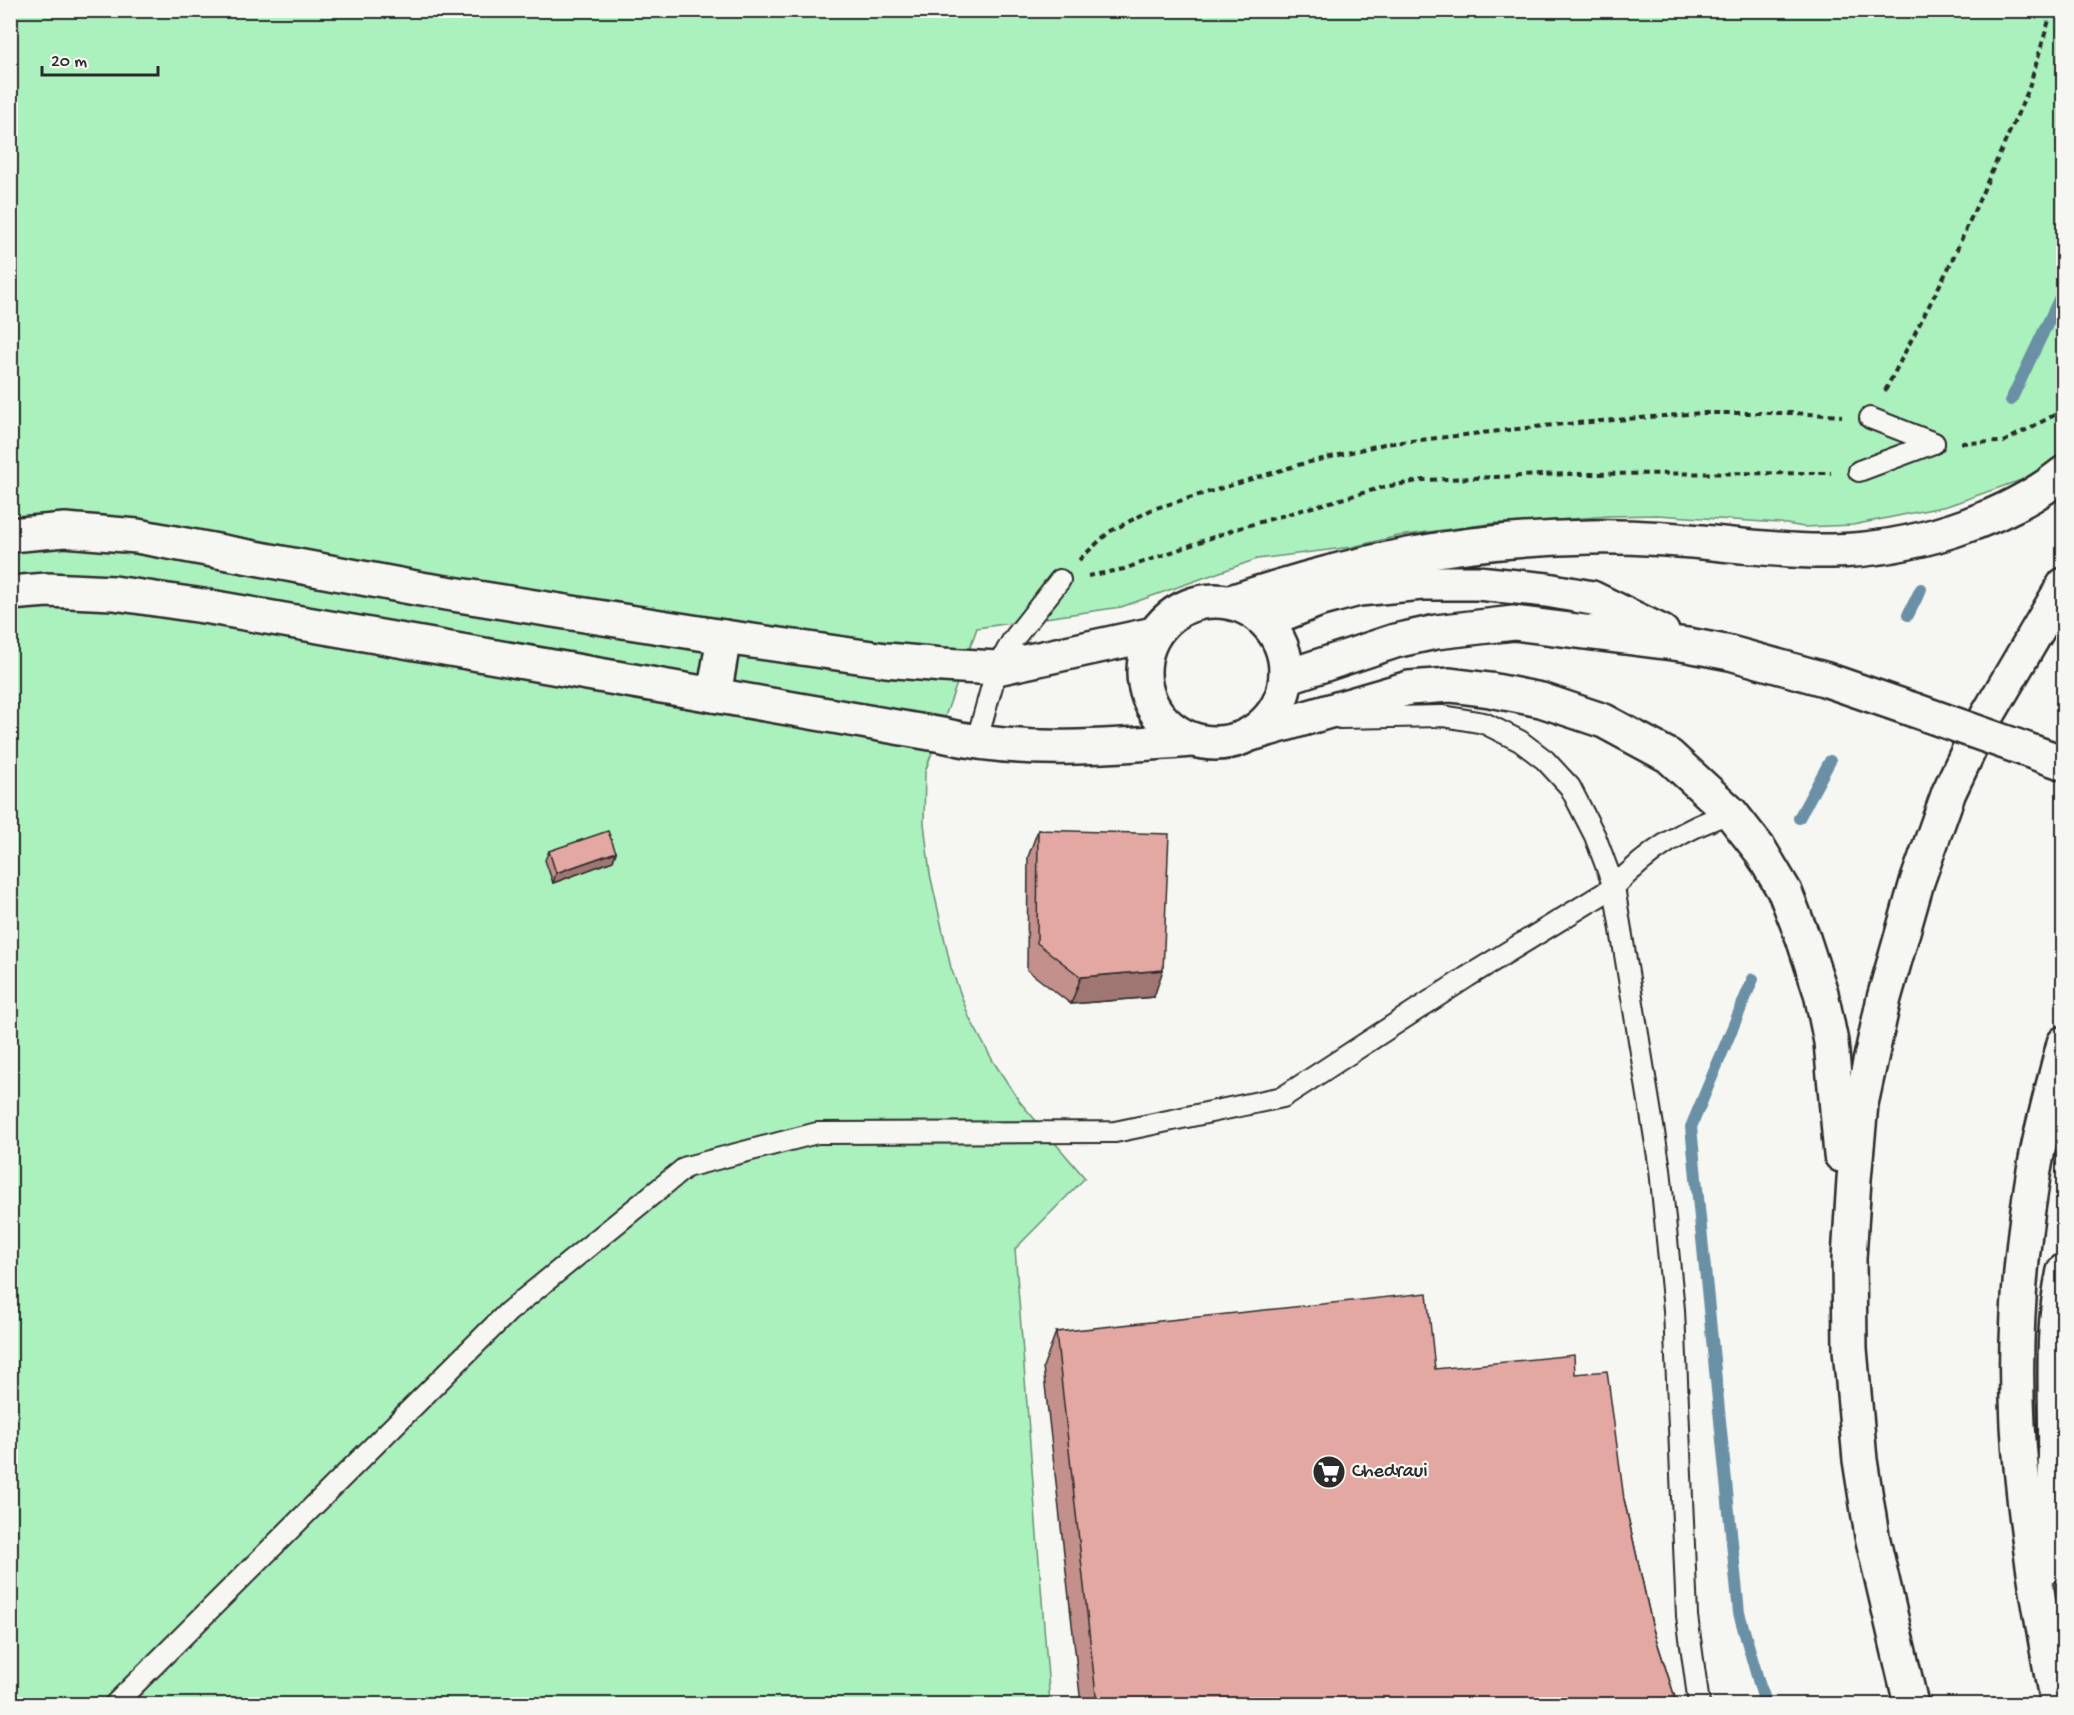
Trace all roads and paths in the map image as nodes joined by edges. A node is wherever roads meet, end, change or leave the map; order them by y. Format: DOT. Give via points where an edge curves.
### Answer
graph roads {
  1 [pos="2052,10"];
  2 [pos="2064,410"];
  3 [pos="1870,418"];
  4 [pos="1934,443"];
  5 [pos="1859,471"];
  6 [pos="2064,472"];
  7 [pos="10,535"];
  8 [pos="1060,580"];
  9 [pos="2064,585"];
  10 [pos="10,593"];
  11 [pos="1231,602"];
  12 [pos="1265,621"];
  13 [pos="1154,634"];
  14 [pos="724,637"];
  15 [pos="1688,645"];
  16 [pos="997,668"];
  17 [pos="1286,677"];
  18 [pos="714,695"];
  19 [pos="1301,720"];
  20 [pos="1251,734"];
  21 [pos="1192,740"];
  22 [pos="976,743"];
  23 [pos="2064,763"];
  24 [pos="1731,813"];
  25 [pos="1614,887"];
  26 [pos="2064,1043"];
  27 [pos="1849,1259"];
  28 [pos="2064,1271"];
  29 [pos="2042,1624"];
  30 [pos="1895,1639"];
  31 [pos="115,1704"];
  32 [pos="1699,1704"];
  33 [pos="1896,1704"];
  34 [pos="1911,1704"];
  35 [pos="2057,1704"];
  1 -- 3 [label="path" via="2028,91 1949,267"];
  2 -- 4 [label="path" via="2003,442"];
  3 -- 4 [label="lane"];
  3 -- 8 [label="path" via="1701,413 1553,424 1384,444 1298,465 1153,509 1109,532"];
  4 -- 5 [label="lane"];
  5 -- 8 [label="path" via="1567,474 1424,480 1384,487 1247,526 1124,569"];
  6 -- 11 [label="main road" via="2033,494 1978,521 1869,549 1789,550 1639,537 1506,541 1395,556 1296,580"];
  7 -- 14 [label="main road" via="65,530 138,536 421,589"];
  8 -- 16 [label="lane" via="1012,641"];
  9 -- 27 [label="main road" via="1976,735 1949,792 1917,882 1884,998 1861,1104"];
  10 -- 18 [label="main road" via="114,593"];
  11 -- 12 [label="main road"];
  11 -- 13 [label="main road" via="1211,600 1189,605 1169,617"];
  12 -- 15 [label="main road" via="1359,589 1478,583 1592,598"];
  12 -- 17 [label="main road" via="1282,647"];
  13 -- 16 [label="main road"];
  13 -- 21 [label="main road" via="1146,654 1148,696 1158,715 1173,730"];
  14 -- 16 [label="main road" via="886,660"];
  14 -- 18 [label="main road"];
  15 -- 17 [label="main road" via="1514,623 1395,641"];
  15 -- 23 [label="main road, bridge" via="1824,679"];
  16 -- 22 [label="lane"];
  17 -- 20 [label="main road" via="1275,710"];
  18 -- 22 [label="main road"];
  19 -- 20 [label="main road"];
  19 -- 24 [label="main road" via="1409,688 1450,686 1531,698 1604,721 1669,756"];
  19 -- 25 [label="lane" via="1443,716 1484,723 1520,741 1570,787 1595,836"];
  20 -- 21 [label="main road" via="1223,743"];
  21 -- 22 [label="main road" via="1070,748"];
  24 -- 25 [label="lane" via="1705,821 1656,849"];
  24 -- 27 [label="main road" via="1760,850 1785,892 1821,993 1834,1064"];
  25 -- 31 [label="lane" via="1467,977 1283,1098 1115,1132 817,1133 686,1167 508,1312"];
  25 -- 32 [label="lane" via="1660,1169 1674,1310 1688,1616"];
  26 -- 29 [label="main road" via="2031,1189 2019,1296 2018,1424"];
  27 -- 30 [label="main road" via="1850,1349 1860,1460"];
  28 -- 29 [label="main road" via="2056,1332 2055,1474"];
  29 -- 35 [label="main road"];
  30 -- 33 [label="main road"];
  30 -- 34 [label="main road"];
}
